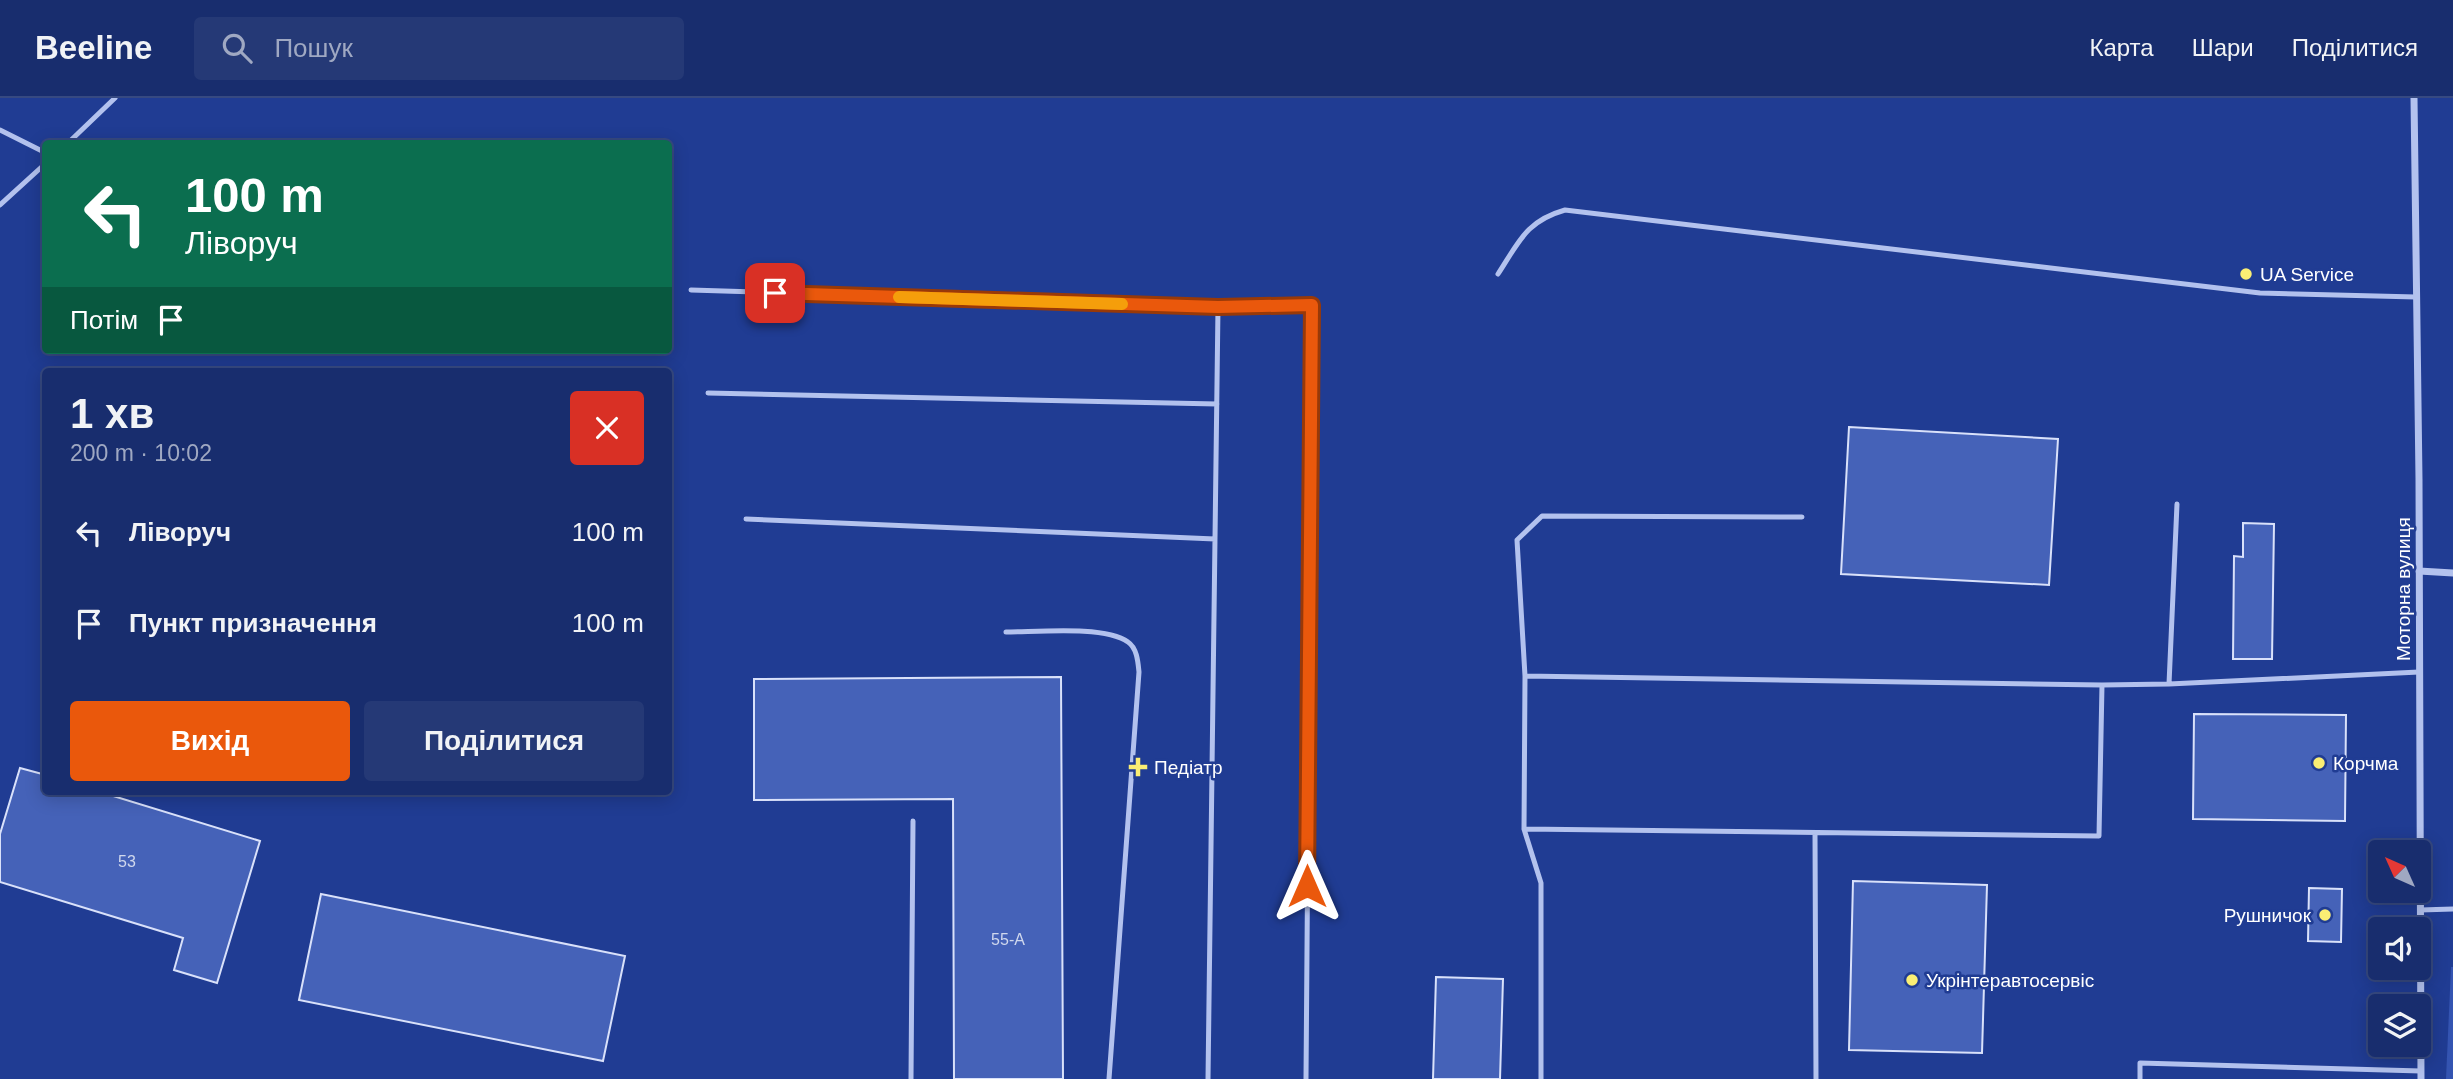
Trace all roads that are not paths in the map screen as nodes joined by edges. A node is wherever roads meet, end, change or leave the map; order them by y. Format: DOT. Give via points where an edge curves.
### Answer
graph roads {
  1 [pos="115,98"];
  2 [pos="2414,98"];
  3 [pos="0,130"];
  4 [pos="70,140"];
  5 [pos="42,151"];
  6 [pos="42,167"];
  7 [pos="0,205"];
  8 [pos="1498,274"];
  9 [pos="691,290"];
  10 [pos="2416,297"];
  11 [pos="1218,307"];
  12 [pos="708,393"];
  13 [pos="1217,404"];
  14 [pos="2177,503"];
  15 [pos="1802,517"];
  16 [pos="746,519"];
  17 [pos="1215,540"];
  18 [pos="2419,570"];
  19 [pos="2453,573"];
  20 [pos="1006,632"];
  21 [pos="2419,671"];
  22 [pos="1525,676"];
  23 [pos="2169,684"];
  24 [pos="2102,685"];
  25 [pos="913,821"];
  26 [pos="1524,830"];
  27 [pos="1815,833"];
  28 [pos="2453,909"];
  29 [pos="2420,910"];
  30 [pos="2421,1075"];
  31 [pos="911,1079"];
  32 [pos="1109,1079"];
  33 [pos="1208,1079"];
  34 [pos="1306,1079"];
  35 [pos="1541,1079"];
  36 [pos="1816,1079"];
  37 [pos="2140,1079"];
  1 -- 4 [label="lane"];
  2 -- 10 [label="street, Моторна вулиця"];
  3 -- 5 [label="lane"];
  6 -- 7 [label="lane"];
  8 -- 10 [label="lane" via="1533,224 1565,210 2260,293"];
  9 -- 11 [label="lane"];
  10 -- 18 [label="street, Моторна вулиця"];
  11 -- 13 [label="lane"];
  11 -- 34 [label="lane" via="1312,305"];
  12 -- 13 [label="lane"];
  13 -- 17 [label="lane"];
  14 -- 23 [label="lane"];
  15 -- 22 [label="lane" via="1542,516 1517,540"];
  16 -- 17 [label="lane"];
  17 -- 33 [label="lane"];
  18 -- 19 [label="street"];
  18 -- 21 [label="street, Моторна вулиця"];
  20 -- 32 [label="lane" via="1115,635 1130,643 1137,657"];
  21 -- 23 [label="lane"];
  21 -- 29 [label="street, Моторна вулиця"];
  22 -- 24 [label="lane"];
  22 -- 26 [label="lane"];
  23 -- 24 [label="lane"];
  24 -- 27 [label="lane" via="2099,836"];
  25 -- 31 [label="lane"];
  26 -- 27 [label="lane"];
  26 -- 35 [label="lane" via="1541,883"];
  27 -- 36 [label="lane"];
  28 -- 29 [label="lane"];
  29 -- 30 [label="street, Моторна вулиця"];
  30 -- 37 [label="lane" via="2140,1063"];
}
